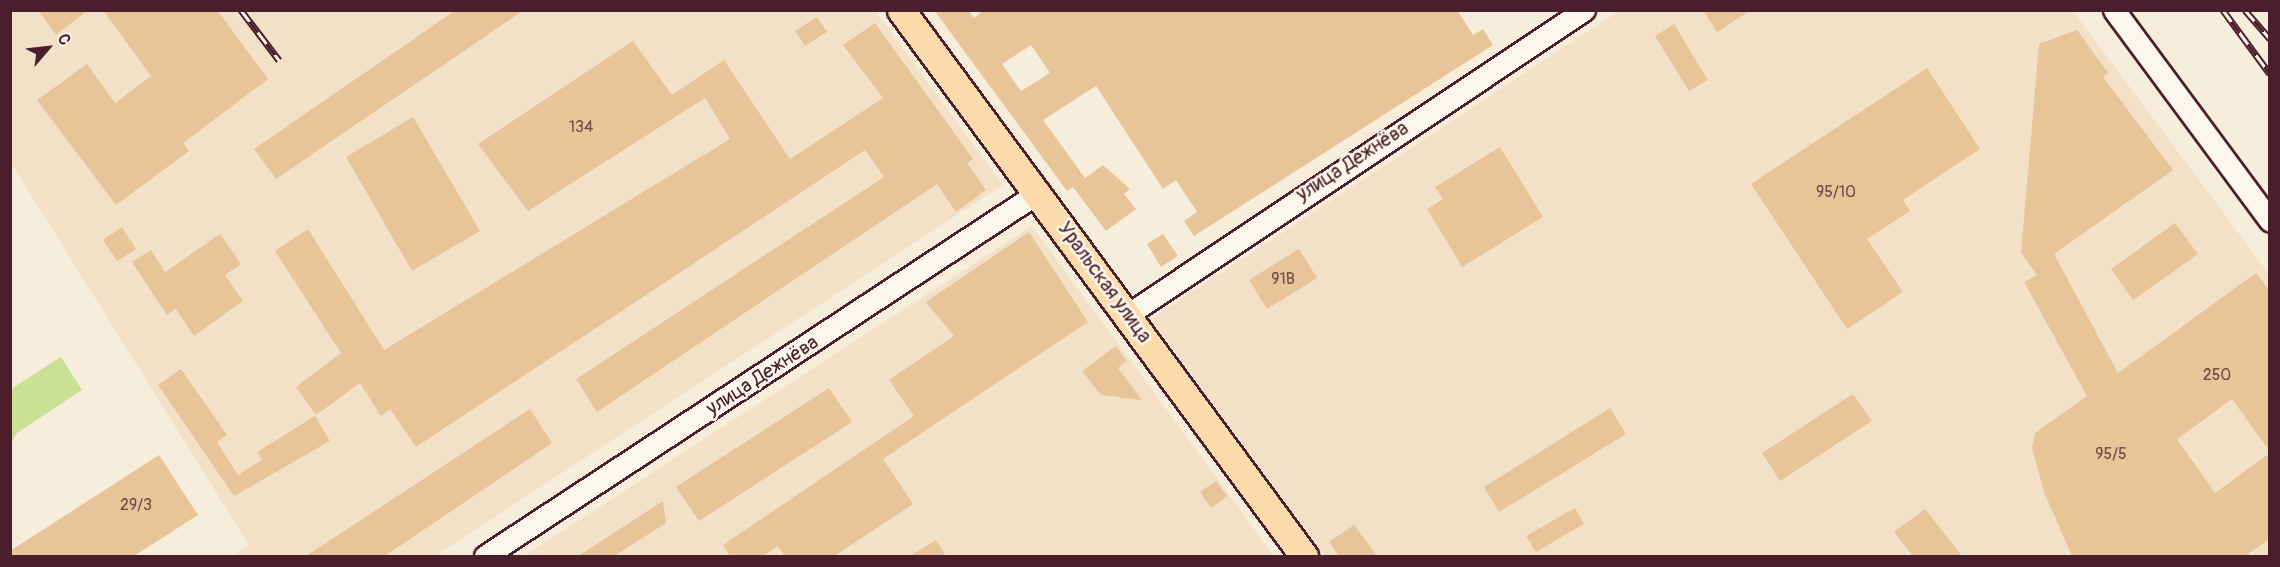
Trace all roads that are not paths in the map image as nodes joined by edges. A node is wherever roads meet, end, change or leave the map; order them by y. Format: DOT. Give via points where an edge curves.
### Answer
graph roads {
  1 [pos="899,10"];
  2 [pos="1584,10"];
  3 [pos="2114,10"];
  4 [pos="1037,194"];
  5 [pos="2270,221"];
  6 [pos="1126,316"];
  7 [pos="1154,355"];
  8 [pos="485,556"];
  9 [pos="1297,556"];
  10 [pos="1304,556"];
  1 -- 4 [label="main road, Уральская улица"];
  2 -- 6 [label="street, улица Дежнёва"];
  3 -- 5 [label="street"];
  4 -- 6 [label="main road, Уральская улица"];
  4 -- 8 [label="street, улица Дежнёва"];
  6 -- 7 [label="main road, Уральская улица"];
  7 -- 9 [label="main road, Уральская улица"];
  7 -- 10 [label="main road, Уральская улица"];
}
